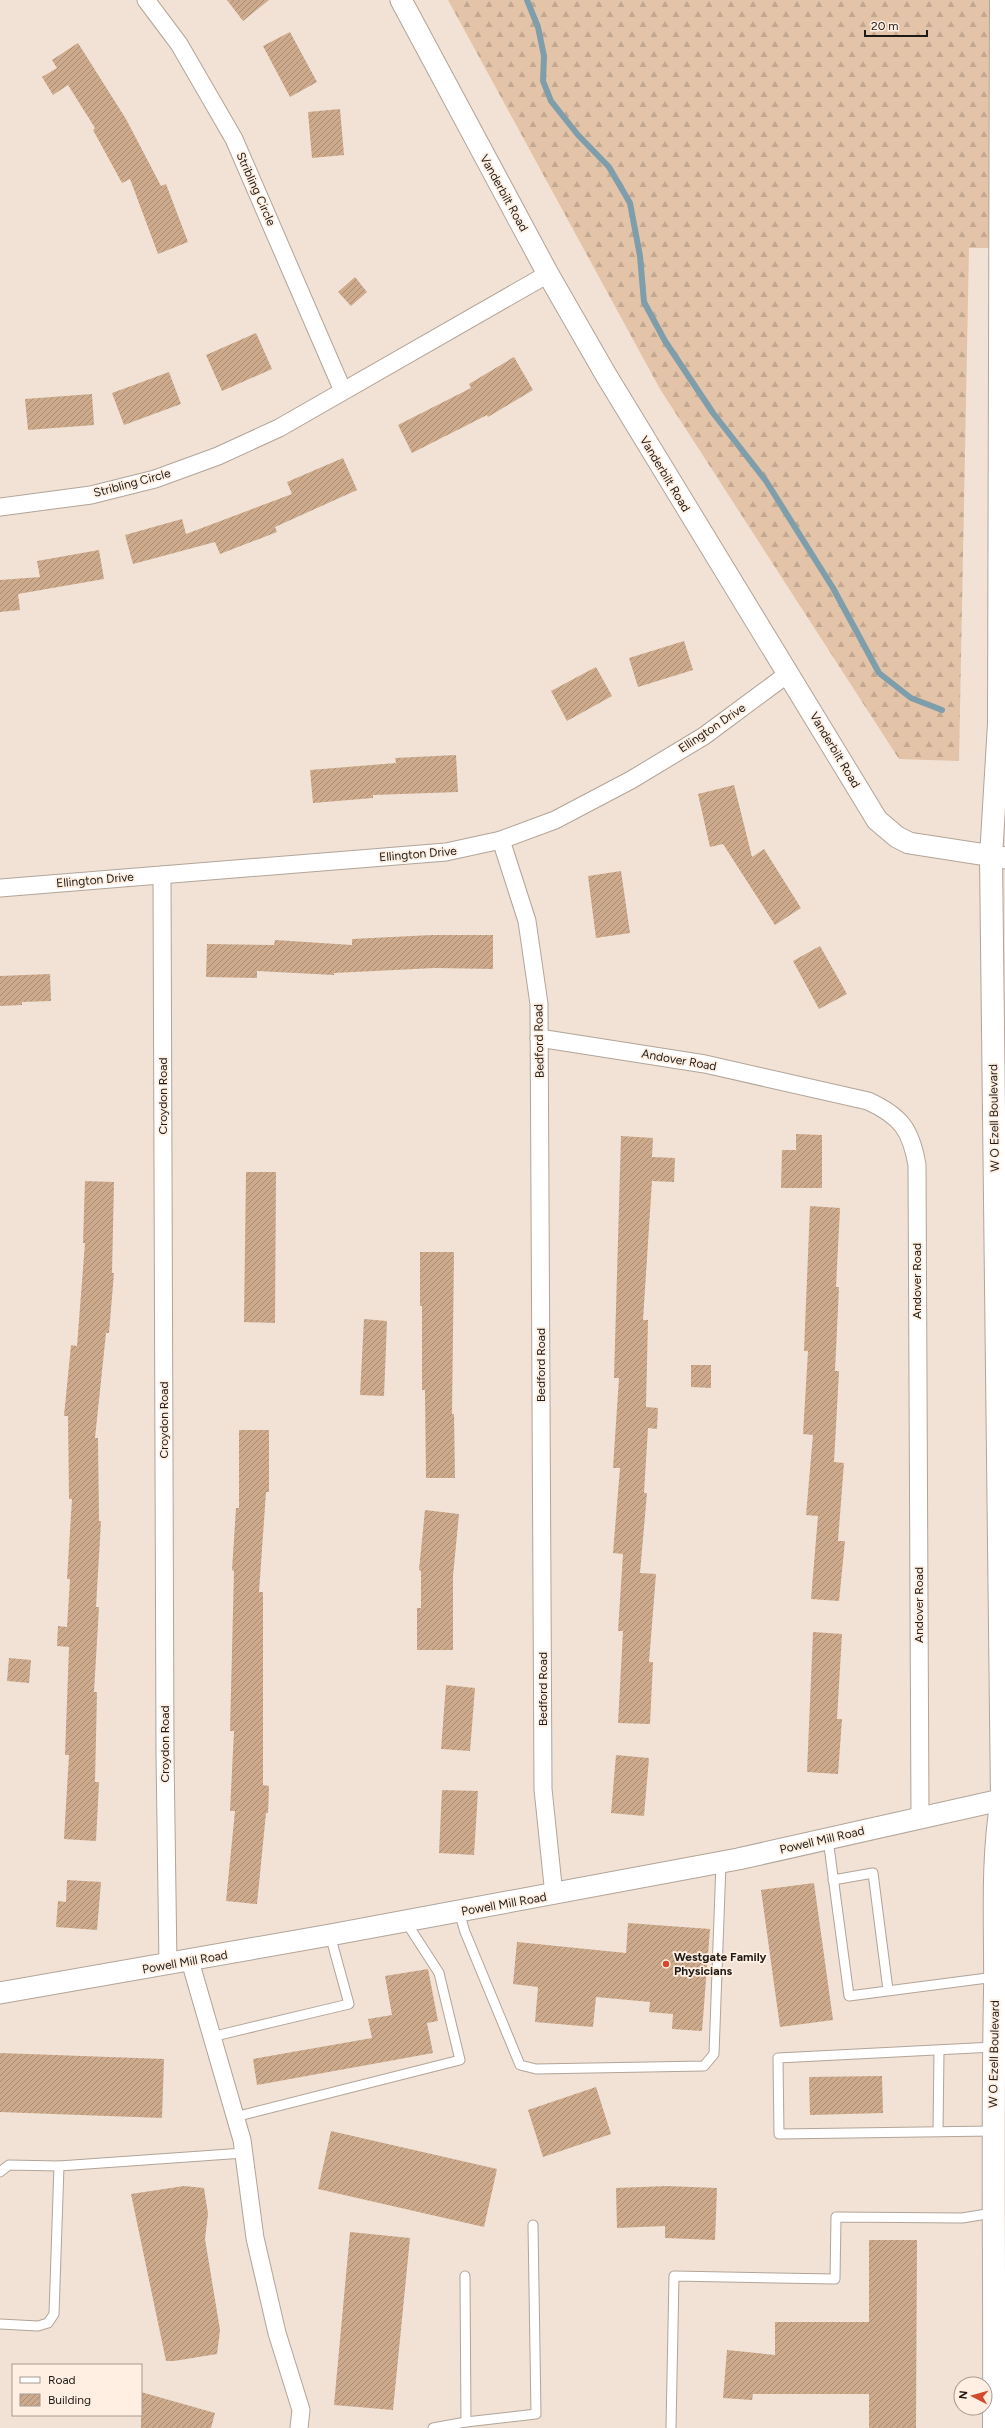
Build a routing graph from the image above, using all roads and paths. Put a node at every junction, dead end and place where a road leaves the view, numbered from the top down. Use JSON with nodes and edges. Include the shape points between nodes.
{"nodes":[{"id":1,"x":146,"y":0,"type":"edge"},
{"id":2,"x":401,"y":0,"type":"edge"},
{"id":3,"x":1001,"y":0,"type":"edge"},
{"id":4,"x":548,"y":274,"type":"junction"},
{"id":5,"x":1003,"y":279,"type":"edge"},
{"id":6,"x":343,"y":391,"type":"junction"},
{"id":7,"x":0,"y":507,"type":"edge"},
{"id":8,"x":789,"y":673,"type":"junction"},
{"id":9,"x":501,"y":840,"type":"junction"},
{"id":10,"x":998,"y":858,"type":"edge"},
{"id":11,"x":162,"y":875,"type":"junction"},
{"id":12,"x":0,"y":888,"type":"edge"},
{"id":13,"x":539,"y":1038,"type":"junction"},
{"id":14,"x":1003,"y":1799,"type":"edge"},
{"id":15,"x":920,"y":1818,"type":"junction"},
{"id":16,"x":828,"y":1839,"type":"junction"},
{"id":17,"x":721,"y":1863,"type":"junction"},
{"id":18,"x":833,"y":1880,"type":"junction"},
{"id":19,"x":554,"y":1895,"type":"junction"},
{"id":20,"x":459,"y":1912,"type":"junction"},
{"id":21,"x":406,"y":1922,"type":"junction"},
{"id":22,"x":330,"y":1936,"type":"junction"},
{"id":23,"x":190,"y":1961,"type":"junction"},
{"id":24,"x":168,"y":1965,"type":"junction"},
{"id":25,"x":995,"y":1977,"type":"junction"},
{"id":26,"x":888,"y":1990,"type":"junction"},
{"id":27,"x":0,"y":1993,"type":"edge"},
{"id":28,"x":211,"y":2037,"type":"junction"},
{"id":29,"x":994,"y":2047,"type":"junction"},
{"id":30,"x":939,"y":2051,"type":"junction"},
{"id":31,"x":235,"y":2117,"type":"junction"},
{"id":32,"x":938,"y":2131,"type":"junction"},
{"id":33,"x":992,"y":2131,"type":"junction"},
{"id":34,"x":244,"y":2153,"type":"junction"},
{"id":35,"x":59,"y":2166,"type":"junction"},
{"id":36,"x":0,"y":2172,"type":"edge"},
{"id":37,"x":1000,"y":2212,"type":"edge"},
{"id":38,"x":533,"y":2225,"type":"dead end"},
{"id":39,"x":465,"y":2276,"type":"dead end"},
{"id":40,"x":0,"y":2324,"type":"edge"},
{"id":41,"x":466,"y":2422,"type":"junction"},
{"id":42,"x":299,"y":2428,"type":"edge"},
{"id":43,"x":433,"y":2428,"type":"edge"},
{"id":44,"x":671,"y":2428,"type":"edge"},
{"id":45,"x":994,"y":2428,"type":"edge"}],
"edges":[{"from":1,"to":6,"type":"street","name":"Stribling Circle","via":[[179,44],[234,139]]},
{"from":2,"to":4,"type":"street","name":"Vanderbilt Road"},
{"from":3,"to":5,"type":"main road","name":"W O Ezell Boulevard"},
{"from":4,"to":6,"type":"street","name":"Stribling Circle"},
{"from":4,"to":8,"type":"street","name":"Vanderbilt Road","via":[[665,475]]},
{"from":5,"to":10,"type":"main road","name":"W O Ezell Boulevard"},
{"from":6,"to":7,"type":"street","name":"Stribling Circle","via":[[279,428],[232,450],[155,479],[90,495]]},
{"from":8,"to":9,"type":"street","name":"Ellington Drive","via":[[704,736],[631,780],[555,820]]},
{"from":8,"to":10,"type":"street","name":"Vanderbilt Road","via":[[877,820],[886,829],[909,843]]},
{"from":9,"to":11,"type":"street","name":"Ellington Drive","via":[[446,852]]},
{"from":9,"to":13,"type":"street","name":"Bedford Road","via":[[527,921],[538,997]]},
{"from":10,"to":14,"type":"main road","name":"W O Ezell Boulevard"},
{"from":11,"to":12,"type":"street","name":"Ellington Drive"},
{"from":11,"to":24,"type":"street","name":"Croydon Road"},
{"from":13,"to":15,"type":"street","name":"Andover Road","via":[[705,1064],[868,1101],[888,1110],[903,1124],[914,1144],[917,1165]]},
{"from":13,"to":19,"type":"street","name":"Bedford Road","via":[[543,1789]]},
{"from":14,"to":15,"type":"street","name":"Powell Mill Road"},
{"from":14,"to":25,"type":"main road","name":"W O Ezell Boulevard","via":[[996,1832]]},
{"from":15,"to":16,"type":"street","name":"Powell Mill Road"},
{"from":16,"to":17,"type":"street","name":"Powell Mill Road"},
{"from":16,"to":18,"type":"lane"},
{"from":17,"to":19,"type":"street","name":"Powell Mill Road"},
{"from":17,"to":20,"type":"lane","via":[[714,2054],[704,2066],[536,2070],[520,2065]]},
{"from":18,"to":26,"type":"lane","via":[[849,1996]]},
{"from":18,"to":26,"type":"lane","via":[[873,1873]]},
{"from":19,"to":20,"type":"street","name":"Powell Mill Road"},
{"from":20,"to":21,"type":"street","name":"Powell Mill Road"},
{"from":21,"to":22,"type":"street","name":"Powell Mill Road"},
{"from":21,"to":31,"type":"lane","via":[[438,1974],[460,2060]]},
{"from":22,"to":23,"type":"street","name":"Powell Mill Road"},
{"from":22,"to":28,"type":"lane","via":[[349,2004]]},
{"from":23,"to":24,"type":"street","name":"Powell Mill Road"},
{"from":23,"to":28,"type":"street"},
{"from":24,"to":27,"type":"street","name":"Powell Mill Road"},
{"from":25,"to":26,"type":"lane"},
{"from":25,"to":29,"type":"main road","name":"W O Ezell Boulevard"},
{"from":28,"to":31,"type":"street"},
{"from":29,"to":30,"type":"lane"},
{"from":29,"to":33,"type":"main road","name":"W O Ezell Boulevard"},
{"from":30,"to":32,"type":"lane"},
{"from":30,"to":32,"type":"lane","via":[[778,2058],[779,2134]]},
{"from":31,"to":34,"type":"street"},
{"from":32,"to":33,"type":"lane"},
{"from":33,"to":37,"type":"main road","name":"W O Ezell Boulevard"},
{"from":34,"to":35,"type":"lane"},
{"from":34,"to":42,"type":"street","via":[[255,2238],[277,2334],[301,2410]]},
{"from":35,"to":36,"type":"lane","via":[[9,2165]]},
{"from":35,"to":40,"type":"lane","via":[[54,2314],[48,2323],[38,2326]]},
{"from":37,"to":44,"type":"lane","via":[[962,2218],[836,2217],[835,2279],[674,2276]]},
{"from":37,"to":45,"type":"main road","name":"W O Ezell Boulevard"},
{"from":38,"to":41,"type":"lane","via":[[536,2414]]},
{"from":39,"to":41,"type":"lane"},
{"from":41,"to":43,"type":"lane"}]}
